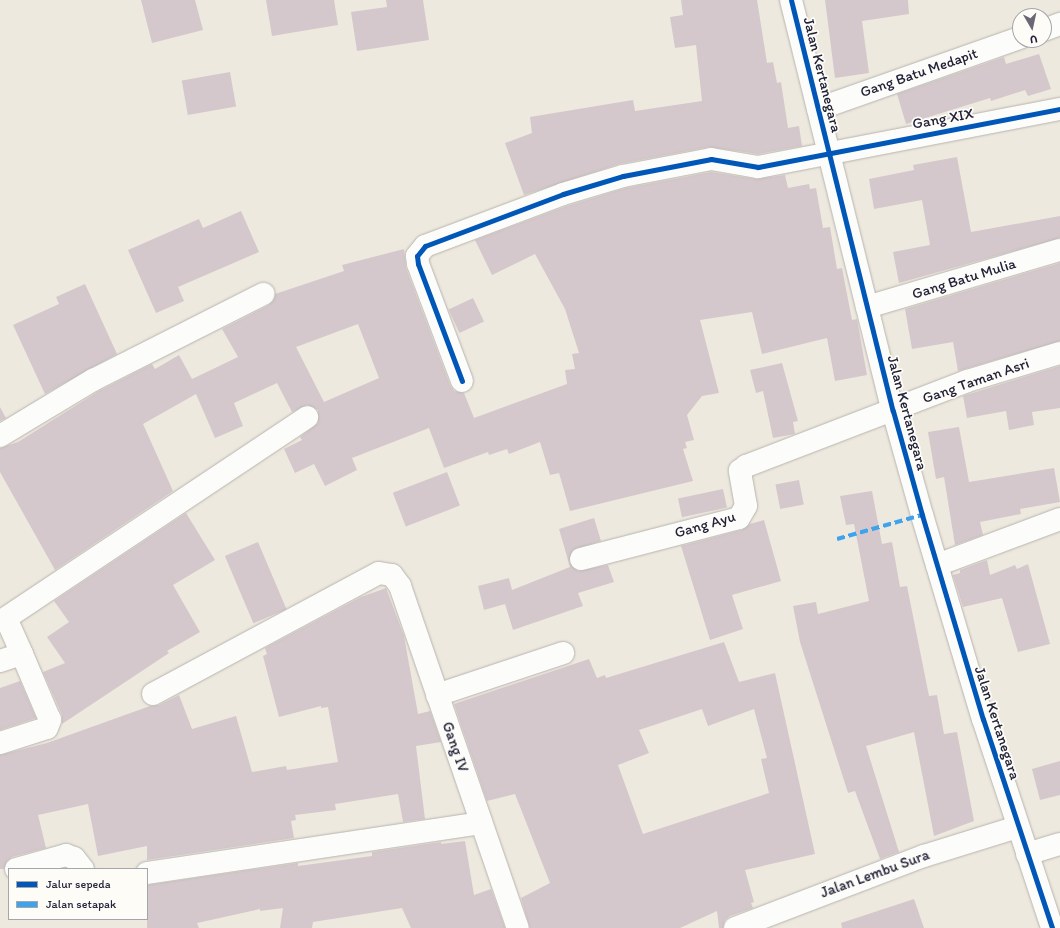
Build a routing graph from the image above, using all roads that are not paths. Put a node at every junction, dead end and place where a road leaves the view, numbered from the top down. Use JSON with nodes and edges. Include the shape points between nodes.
{"nodes":[{"id":1,"x":791,"y":0,"type":"edge"},
{"id":2,"x":1012,"y":41,"type":"edge"},
{"id":3,"x":818,"y":109,"type":"junction"},
{"id":4,"x":1060,"y":109,"type":"edge"},
{"id":5,"x":830,"y":152,"type":"junction"},
{"id":6,"x":1060,"y":250,"type":"edge"},
{"id":7,"x":263,"y":294,"type":"dead end"},
{"id":8,"x":868,"y":307,"type":"junction"},
{"id":9,"x":1060,"y":353,"type":"edge"},
{"id":10,"x":462,"y":381,"type":"dead end"},
{"id":11,"x":893,"y":411,"type":"junction"},
{"id":12,"x":307,"y":416,"type":"dead end"},
{"id":13,"x":0,"y":436,"type":"edge"},
{"id":14,"x":1060,"y":519,"type":"edge"},
{"id":15,"x":581,"y":559,"type":"dead end"},
{"id":16,"x":937,"y":565,"type":"junction"},
{"id":17,"x":3,"y":614,"type":"edge"},
{"id":18,"x":563,"y":652,"type":"dead end"},
{"id":19,"x":22,"y":654,"type":"junction"},
{"id":20,"x":0,"y":661,"type":"edge"},
{"id":21,"x":153,"y":694,"type":"dead end"},
{"id":22,"x":437,"y":695,"type":"junction"},
{"id":23,"x":0,"y":743,"type":"edge"},
{"id":24,"x":481,"y":823,"type":"junction"},
{"id":25,"x":1018,"y":827,"type":"junction"},
{"id":26,"x":1060,"y":844,"type":"edge"},
{"id":27,"x":1027,"y":854,"type":"junction"},
{"id":28,"x":20,"y":868,"type":"edge"},
{"id":29,"x":82,"y":868,"type":"edge"},
{"id":30,"x":148,"y":873,"type":"edge"},
{"id":31,"x":518,"y":928,"type":"edge"},
{"id":32,"x":735,"y":928,"type":"edge"},
{"id":33,"x":1052,"y":928,"type":"edge"}],
"edges":[{"from":1,"to":3,"type":"street","name":"Jalan Kertanegara"},
{"from":2,"to":3,"type":"street","name":"Gang Batu Medapit"},
{"from":3,"to":5,"type":"street","name":"Jalan Kertanegara"},
{"from":4,"to":5,"type":"street","name":"Gang XIX"},
{"from":5,"to":8,"type":"street","name":"Jalan Kertanegara"},
{"from":5,"to":10,"type":"street","name":"Gang XIX","via":[[758,167],[711,159],[623,176],[563,194],[425,246],[418,256],[418,264]]},
{"from":6,"to":8,"type":"street","name":"Gang Batu Mulia"},
{"from":7,"to":13,"type":"street","via":[[93,380]]},
{"from":8,"to":11,"type":"street","name":"Jalan Kertanegara"},
{"from":9,"to":11,"type":"street","name":"Gang Taman Asri","via":[[967,381]]},
{"from":11,"to":15,"type":"street","name":"Gang Ayu","via":[[746,466],[740,471],[746,506],[739,518]]},
{"from":11,"to":16,"type":"street","name":"Jalan Kertanegara"},
{"from":12,"to":17,"type":"street"},
{"from":14,"to":16,"type":"street"},
{"from":16,"to":25,"type":"street","name":"Jalan Kertanegara"},
{"from":17,"to":19,"type":"street"},
{"from":18,"to":22,"type":"street"},
{"from":19,"to":20,"type":"street"},
{"from":19,"to":23,"type":"street","via":[[50,720],[47,728]]},
{"from":21,"to":22,"type":"street","name":"Gang IV","via":[[379,573],[385,573],[392,575],[400,586]]},
{"from":22,"to":24,"type":"street","name":"Gang IV"},
{"from":24,"to":30,"type":"street"},
{"from":24,"to":31,"type":"street","name":"Gang IV"},
{"from":25,"to":27,"type":"street","name":"Jalan Kertanegara"},
{"from":25,"to":32,"type":"street","name":"Jalan Lembu Sura","via":[[924,856]]},
{"from":26,"to":27,"type":"street"},
{"from":27,"to":33,"type":"street","name":"Jalan Kertanegara"},
{"from":28,"to":29,"type":"street","via":[[66,855],[74,858]]}]}
